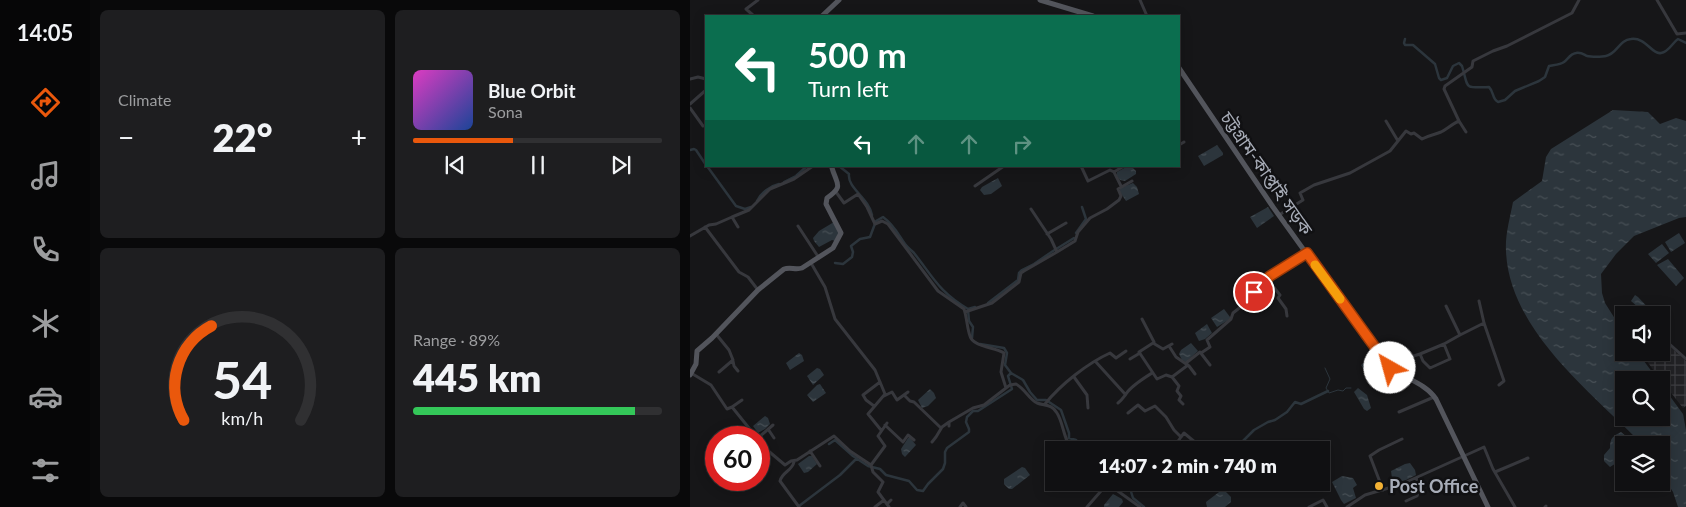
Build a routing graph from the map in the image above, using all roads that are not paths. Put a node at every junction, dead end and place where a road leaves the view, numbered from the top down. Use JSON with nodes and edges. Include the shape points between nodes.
{"nodes":[{"id":1,"x":758,"y":0,"type":"edge"},
{"id":2,"x":1040,"y":0,"type":"edge"},
{"id":3,"x":1140,"y":0,"type":"edge"},
{"id":4,"x":1579,"y":0,"type":"edge"},
{"id":5,"x":1656,"y":0,"type":"edge"},
{"id":6,"x":835,"y":2,"type":"edge"},
{"id":7,"x":753,"y":15,"type":"edge"},
{"id":8,"x":823,"y":15,"type":"edge"},
{"id":9,"x":1090,"y":15,"type":"edge"},
{"id":10,"x":1147,"y":15,"type":"edge"},
{"id":11,"x":1686,"y":33,"type":"edge"},
{"id":12,"x":1180,"y":69,"type":"edge"},
{"id":13,"x":690,"y":79,"type":"edge"},
{"id":14,"x":705,"y":79,"type":"edge"},
{"id":15,"x":705,"y":91,"type":"edge"},
{"id":16,"x":690,"y":104,"type":"edge"},
{"id":17,"x":690,"y":108,"type":"edge"},
{"id":18,"x":1386,"y":121,"type":"dead end"},
{"id":19,"x":1458,"y":121,"type":"junction"},
{"id":20,"x":703,"y":126,"type":"dead end"},
{"id":21,"x":1466,"y":132,"type":"dead end"},
{"id":22,"x":1398,"y":141,"type":"junction"},
{"id":23,"x":1184,"y":142,"type":"dead end"},
{"id":24,"x":1180,"y":144,"type":"edge"},
{"id":25,"x":812,"y":167,"type":"edge"},
{"id":26,"x":831,"y":167,"type":"edge"},
{"id":27,"x":1003,"y":167,"type":"edge"},
{"id":28,"x":1081,"y":167,"type":"edge"},
{"id":29,"x":1122,"y":167,"type":"edge"},
{"id":30,"x":1114,"y":172,"type":"junction"},
{"id":31,"x":1132,"y":182,"type":"dead end"},
{"id":32,"x":975,"y":186,"type":"dead end"},
{"id":33,"x":1121,"y":186,"type":"junction"},
{"id":34,"x":836,"y":192,"type":"junction"},
{"id":35,"x":1031,"y":209,"type":"dead end"},
{"id":36,"x":1279,"y":215,"type":"junction"},
{"id":37,"x":732,"y":217,"type":"junction"},
{"id":38,"x":1066,"y":223,"type":"dead end"},
{"id":39,"x":798,"y":226,"type":"dead end"},
{"id":40,"x":705,"y":227,"type":"junction"},
{"id":41,"x":738,"y":227,"type":"dead end"},
{"id":42,"x":1047,"y":234,"type":"junction"},
{"id":43,"x":690,"y":236,"type":"edge"},
{"id":44,"x":1057,"y":252,"type":"junction"},
{"id":45,"x":1307,"y":253,"type":"junction"},
{"id":46,"x":819,"y":258,"type":"junction"},
{"id":47,"x":811,"y":263,"type":"junction"},
{"id":48,"x":1266,"y":278,"type":"junction"},
{"id":49,"x":758,"y":290,"type":"junction"},
{"id":50,"x":1479,"y":301,"type":"dead end"},
{"id":51,"x":1446,"y":306,"type":"dead end"},
{"id":52,"x":965,"y":312,"type":"junction"},
{"id":53,"x":1287,"y":316,"type":"dead end"},
{"id":54,"x":1142,"y":319,"type":"dead end"},
{"id":55,"x":1484,"y":323,"type":"junction"},
{"id":56,"x":716,"y":334,"type":"junction"},
{"id":57,"x":1460,"y":335,"type":"junction"},
{"id":58,"x":1154,"y":342,"type":"junction"},
{"id":59,"x":1444,"y":344,"type":"junction"},
{"id":60,"x":1670,"y":345,"type":"edge"},
{"id":61,"x":1126,"y":352,"type":"dead end"},
{"id":62,"x":1201,"y":353,"type":"junction"},
{"id":63,"x":1140,"y":354,"type":"junction"},
{"id":64,"x":1420,"y":354,"type":"junction"},
{"id":65,"x":1130,"y":359,"type":"dead end"},
{"id":66,"x":1686,"y":359,"type":"edge"},
{"id":67,"x":733,"y":361,"type":"junction"},
{"id":68,"x":1095,"y":361,"type":"junction"},
{"id":69,"x":1187,"y":364,"type":"junction"},
{"id":70,"x":1210,"y":365,"type":"dead end"},
{"id":71,"x":1391,"y":369,"type":"junction"},
{"id":72,"x":719,"y":372,"type":"dead end"},
{"id":73,"x":738,"y":372,"type":"dead end"},
{"id":74,"x":1152,"y":373,"type":"junction"},
{"id":75,"x":691,"y":374,"type":"edge"},
{"id":76,"x":1195,"y":374,"type":"dead end"},
{"id":77,"x":1074,"y":377,"type":"junction"},
{"id":78,"x":1172,"y":377,"type":"junction"},
{"id":79,"x":880,"y":382,"type":"junction"},
{"id":80,"x":1499,"y":385,"type":"dead end"},
{"id":81,"x":1006,"y":388,"type":"junction"},
{"id":82,"x":908,"y":392,"type":"dead end"},
{"id":83,"x":1126,"y":394,"type":"junction"},
{"id":84,"x":904,"y":395,"type":"junction"},
{"id":85,"x":884,"y":396,"type":"junction"},
{"id":86,"x":1435,"y":397,"type":"junction"},
{"id":87,"x":742,"y":400,"type":"dead end"},
{"id":88,"x":1045,"y":404,"type":"junction"},
{"id":89,"x":1118,"y":404,"type":"dead end"},
{"id":90,"x":1182,"y":404,"type":"dead end"},
{"id":91,"x":874,"y":406,"type":"junction"},
{"id":92,"x":732,"y":407,"type":"junction"},
{"id":93,"x":1088,"y":408,"type":"dead end"},
{"id":94,"x":1399,"y":412,"type":"dead end"},
{"id":95,"x":1128,"y":413,"type":"dead end"},
{"id":96,"x":773,"y":425,"type":"dead end"},
{"id":97,"x":748,"y":426,"type":"edge"},
{"id":98,"x":770,"y":428,"type":"edge"},
{"id":99,"x":941,"y":428,"type":"junction"},
{"id":100,"x":881,"y":430,"type":"junction"},
{"id":101,"x":770,"y":433,"type":"edge"},
{"id":102,"x":1181,"y":437,"type":"junction"},
{"id":103,"x":774,"y":438,"type":"dead end"},
{"id":104,"x":1402,"y":439,"type":"dead end"},
{"id":105,"x":914,"y":440,"type":"dead end"},
{"id":106,"x":1067,"y":441,"type":"edge"},
{"id":107,"x":1178,"y":441,"type":"edge"},
{"id":108,"x":1194,"y":441,"type":"edge"},
{"id":109,"x":932,"y":442,"type":"dead end"},
{"id":110,"x":810,"y":451,"type":"junction"},
{"id":111,"x":770,"y":453,"type":"edge"},
{"id":112,"x":1464,"y":456,"type":"junction"},
{"id":113,"x":1528,"y":458,"type":"dead end"},
{"id":114,"x":794,"y":462,"type":"junction"},
{"id":115,"x":871,"y":465,"type":"junction"},
{"id":116,"x":820,"y":466,"type":"dead end"},
{"id":117,"x":1495,"y":472,"type":"junction"},
{"id":118,"x":1416,"y":478,"type":"junction"},
{"id":119,"x":1383,"y":490,"type":"junction"},
{"id":120,"x":1101,"y":491,"type":"edge"},
{"id":121,"x":1119,"y":491,"type":"edge"},
{"id":122,"x":892,"y":500,"type":"dead end"},
{"id":123,"x":1406,"y":501,"type":"dead end"},
{"id":124,"x":887,"y":503,"type":"edge"},
{"id":125,"x":1355,"y":506,"type":"edge"},
{"id":126,"x":800,"y":507,"type":"edge"},
{"id":127,"x":875,"y":507,"type":"edge"},
{"id":128,"x":960,"y":507,"type":"edge"},
{"id":129,"x":966,"y":507,"type":"edge"},
{"id":130,"x":1087,"y":507,"type":"edge"},
{"id":131,"x":1140,"y":507,"type":"edge"},
{"id":132,"x":1309,"y":507,"type":"edge"},
{"id":133,"x":1328,"y":507,"type":"edge"},
{"id":134,"x":1347,"y":507,"type":"edge"},
{"id":135,"x":1488,"y":507,"type":"edge"},
{"id":136,"x":1515,"y":507,"type":"edge"}],
"edges":[{"from":1,"to":7,"type":"street","via":[[746,9]]},
{"from":2,"to":9,"type":"main road"},
{"from":3,"to":10,"type":"street"},
{"from":4,"to":19,"type":"street","via":[[1572,13],[1473,61],[1472,68],[1444,88]]},
{"from":5,"to":11,"type":"street","via":[[1677,34]]},
{"from":6,"to":8,"type":"main road"},
{"from":12,"to":36,"type":"main road","name":"চট্টগ্রাম-কাপ্তাই সড়ক"},
{"from":13,"to":14,"type":"street"},
{"from":15,"to":16,"type":"street"},
{"from":17,"to":20,"type":"street"},
{"from":18,"to":22,"type":"street"},
{"from":19,"to":21,"type":"street"},
{"from":19,"to":22,"type":"street","via":[[1422,139],[1407,130]]},
{"from":22,"to":36,"type":"street","via":[[1390,151],[1350,173],[1300,193],[1303,200]]},
{"from":23,"to":24,"type":"street"},
{"from":25,"to":37,"type":"street","via":[[770,190],[749,210]]},
{"from":26,"to":34,"type":"main road","via":[[839,186]]},
{"from":27,"to":32,"type":"street"},
{"from":28,"to":30,"type":"street","via":[[1088,181],[1110,170]]},
{"from":29,"to":30,"type":"street"},
{"from":30,"to":33,"type":"street"},
{"from":31,"to":33,"type":"street"},
{"from":33,"to":44,"type":"street","via":[[1117,190],[1121,196],[1119,200],[1090,218],[1075,241]]},
{"from":34,"to":46,"type":"main road","via":[[827,198],[826,204],[841,236],[834,248]]},
{"from":34,"to":52,"type":"street","via":[[844,203],[858,194],[875,224],[882,221],[888,224],[938,291]]},
{"from":35,"to":42,"type":"street"},
{"from":36,"to":45,"type":"main road","name":"চট্টগ্রাম-কাপ্তাই সড়ক"},
{"from":37,"to":40,"type":"street"},
{"from":37,"to":41,"type":"street"},
{"from":38,"to":42,"type":"street"},
{"from":39,"to":46,"type":"street"},
{"from":40,"to":43,"type":"street"},
{"from":40,"to":49,"type":"street","via":[[738,272],[748,277]]},
{"from":42,"to":44,"type":"street"},
{"from":44,"to":52,"type":"street","via":[[1024,271],[1019,282],[992,303]]},
{"from":45,"to":48,"type":"street"},
{"from":45,"to":71,"type":"main road","name":"চট্টগ্রাম-কাপ্তাই সড়ক"},
{"from":46,"to":47,"type":"main road"},
{"from":47,"to":49,"type":"main road","via":[[799,269],[784,269]]},
{"from":47,"to":79,"type":"street","via":[[825,287],[835,319],[871,364]]},
{"from":48,"to":53,"type":"street","via":[[1280,295],[1278,298]]},
{"from":48,"to":62,"type":"street","via":[[1252,298],[1207,340],[1210,347]]},
{"from":49,"to":56,"type":"main road"},
{"from":50,"to":55,"type":"street"},
{"from":51,"to":57,"type":"street"},
{"from":52,"to":81,"type":"street","via":[[970,338],[978,345],[997,348],[1004,353],[1001,372]]},
{"from":54,"to":58,"type":"street"},
{"from":55,"to":57,"type":"street"},
{"from":55,"to":80,"type":"street","via":[[1504,381]]},
{"from":56,"to":67,"type":"street"},
{"from":56,"to":75,"type":"main road","via":[[697,352]]},
{"from":57,"to":59,"type":"street"},
{"from":58,"to":63,"type":"street"},
{"from":58,"to":69,"type":"street","via":[[1163,349],[1170,345],[1176,358]]},
{"from":59,"to":64,"type":"street"},
{"from":59,"to":64,"type":"street","via":[[1450,359],[1430,368]]},
{"from":60,"to":66,"type":"street"},
{"from":61,"to":68,"type":"street","via":[[1116,358],[1110,353]]},
{"from":62,"to":69,"type":"street"},
{"from":62,"to":70,"type":"street"},
{"from":63,"to":65,"type":"street"},
{"from":63,"to":74,"type":"street"},
{"from":64,"to":71,"type":"street","via":[[1404,359]]},
{"from":67,"to":72,"type":"street"},
{"from":67,"to":73,"type":"street"},
{"from":68,"to":77,"type":"street"},
{"from":68,"to":83,"type":"street"},
{"from":69,"to":76,"type":"street"},
{"from":69,"to":78,"type":"street"},
{"from":71,"to":86,"type":"main road","name":"চট্টগ্রাম-কাপ্তাই সড়ক","via":[[1421,385]]},
{"from":74,"to":78,"type":"street","via":[[1157,379],[1166,375]]},
{"from":74,"to":83,"type":"street"},
{"from":75,"to":92,"type":"street","via":[[711,385],[727,408]]},
{"from":77,"to":88,"type":"street"},
{"from":77,"to":93,"type":"street","via":[[1087,395]]},
{"from":78,"to":90,"type":"street","via":[[1178,386]]},
{"from":79,"to":85,"type":"street"},
{"from":79,"to":91,"type":"street","via":[[864,396]]},
{"from":81,"to":88,"type":"street","via":[[1019,386],[1035,402]]},
{"from":81,"to":99,"type":"street","via":[[984,405],[973,408]]},
{"from":82,"to":84,"type":"street"},
{"from":83,"to":89,"type":"street"},
{"from":84,"to":85,"type":"street","via":[[897,400],[892,392]]},
{"from":84,"to":99,"type":"street"},
{"from":85,"to":91,"type":"street"},
{"from":86,"to":94,"type":"street"},
{"from":86,"to":112,"type":"main road","name":"চট্টগ্রাম-কাপ্তাই সড়ক"},
{"from":87,"to":92,"type":"street"},
{"from":88,"to":106,"type":"street","via":[[1057,412]]},
{"from":91,"to":100,"type":"street","via":[[868,414]]},
{"from":92,"to":97,"type":"street"},
{"from":95,"to":102,"type":"street","via":[[1138,404],[1145,411],[1155,406]]},
{"from":96,"to":98,"type":"street"},
{"from":99,"to":109,"type":"street"},
{"from":100,"to":105,"type":"street","via":[[886,424],[903,442],[908,435]]},
{"from":100,"to":115,"type":"street","via":[[878,436],[886,446]]},
{"from":101,"to":103,"type":"street"},
{"from":102,"to":107,"type":"street"},
{"from":102,"to":108,"type":"street","via":[[1184,433]]},
{"from":104,"to":119,"type":"street","via":[[1370,456]]},
{"from":110,"to":114,"type":"street"},
{"from":110,"to":115,"type":"street","via":[[834,436]]},
{"from":110,"to":116,"type":"street"},
{"from":111,"to":114,"type":"street","via":[[783,465]]},
{"from":112,"to":117,"type":"street","via":[[1484,447]]},
{"from":112,"to":118,"type":"street"},
{"from":112,"to":135,"type":"main road","name":"চট্টগ্রাম-কাপ্তাই সড়ক"},
{"from":113,"to":117,"type":"street"},
{"from":114,"to":126,"type":"street","via":[[780,481]]},
{"from":115,"to":124,"type":"street","via":[[883,482],[878,492]]},
{"from":117,"to":136,"type":"street"},
{"from":118,"to":119,"type":"street"},
{"from":118,"to":123,"type":"street","via":[[1420,487],[1417,496]]},
{"from":119,"to":125,"type":"street","via":[[1365,495]]},
{"from":120,"to":130,"type":"street"},
{"from":121,"to":131,"type":"street"},
{"from":122,"to":124,"type":"street"},
{"from":124,"to":127,"type":"street"},
{"from":125,"to":134,"type":"street"},
{"from":128,"to":129,"type":"street","via":[[963,503]]},
{"from":132,"to":133,"type":"street","via":[[1323,500]]}]}
